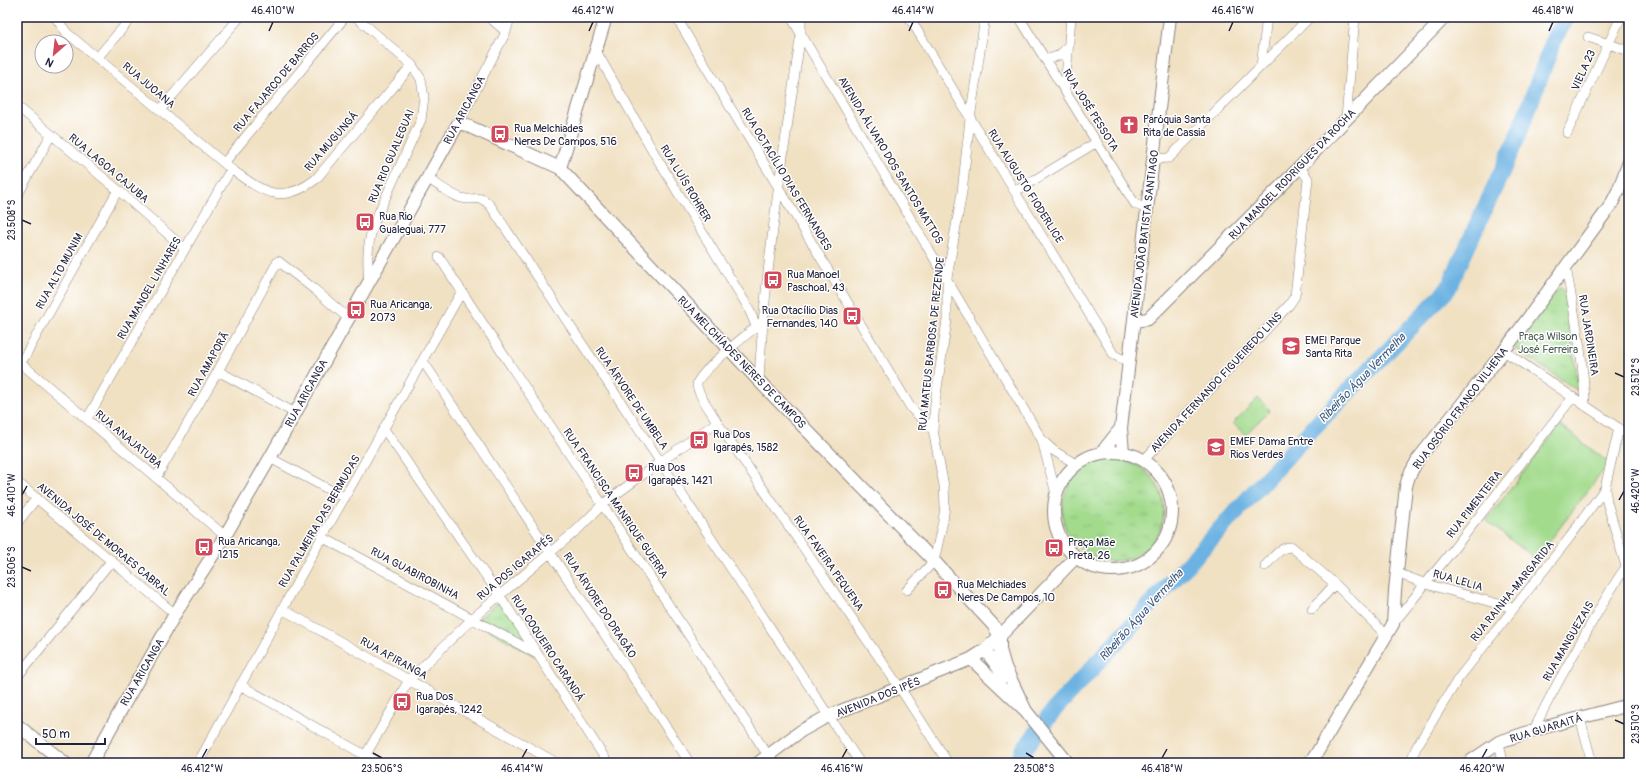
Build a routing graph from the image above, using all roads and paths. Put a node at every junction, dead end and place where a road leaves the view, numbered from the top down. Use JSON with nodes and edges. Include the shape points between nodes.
{"nodes":[{"id":1,"x":55,"y":17,"type":"edge"},
{"id":2,"x":132,"y":17,"type":"edge"},
{"id":3,"x":240,"y":17,"type":"edge"},
{"id":4,"x":346,"y":17,"type":"edge"},
{"id":5,"x":356,"y":17,"type":"edge"},
{"id":6,"x":489,"y":17,"type":"edge"},
{"id":7,"x":510,"y":17,"type":"edge"},
{"id":8,"x":606,"y":17,"type":"edge"},
{"id":9,"x":676,"y":17,"type":"edge"},
{"id":10,"x":791,"y":17,"type":"edge"},
{"id":11,"x":801,"y":17,"type":"edge"},
{"id":12,"x":909,"y":17,"type":"edge"},
{"id":13,"x":985,"y":17,"type":"edge"},
{"id":14,"x":1019,"y":17,"type":"edge"},
{"id":15,"x":1071,"y":17,"type":"edge"},
{"id":16,"x":1170,"y":17,"type":"edge"},
{"id":17,"x":1267,"y":17,"type":"edge"},
{"id":18,"x":1310,"y":17,"type":"edge"},
{"id":19,"x":1355,"y":17,"type":"edge"},
{"id":20,"x":1445,"y":17,"type":"edge"},
{"id":21,"x":1621,"y":17,"type":"edge"},
{"id":22,"x":506,"y":32,"type":"junction"},
{"id":23,"x":801,"y":33,"type":"junction"},
{"id":24,"x":1588,"y":37,"type":"dead end"},
{"id":25,"x":1607,"y":45,"type":"junction"},
{"id":26,"x":1068,"y":46,"type":"junction"},
{"id":27,"x":596,"y":51,"type":"junction"},
{"id":28,"x":1629,"y":51,"type":"edge"},
{"id":29,"x":97,"y":58,"type":"junction"},
{"id":30,"x":1046,"y":60,"type":"junction"},
{"id":31,"x":412,"y":65,"type":"junction"},
{"id":32,"x":1261,"y":66,"type":"junction"},
{"id":33,"x":1065,"y":89,"type":"junction"},
{"id":34,"x":17,"y":106,"type":"edge"},
{"id":35,"x":160,"y":110,"type":"junction"},
{"id":36,"x":1346,"y":118,"type":"junction"},
{"id":37,"x":970,"y":119,"type":"junction"},
{"id":38,"x":458,"y":122,"type":"junction"},
{"id":39,"x":1567,"y":133,"type":"dead end"},
{"id":40,"x":52,"y":135,"type":"junction"},
{"id":41,"x":1097,"y":142,"type":"junction"},
{"id":42,"x":1153,"y":159,"type":"junction"},
{"id":43,"x":1629,"y":162,"type":"edge"},
{"id":44,"x":228,"y":166,"type":"junction"},
{"id":45,"x":1300,"y":167,"type":"junction"},
{"id":46,"x":560,"y":168,"type":"junction"},
{"id":47,"x":427,"y":178,"type":"junction"},
{"id":48,"x":778,"y":189,"type":"junction"},
{"id":49,"x":118,"y":190,"type":"junction"},
{"id":50,"x":1016,"y":191,"type":"junction"},
{"id":51,"x":17,"y":196,"type":"edge"},
{"id":52,"x":1147,"y":209,"type":"junction"},
{"id":53,"x":185,"y":249,"type":"junction"},
{"id":54,"x":439,"y":258,"type":"dead end"},
{"id":55,"x":1566,"y":267,"type":"junction"},
{"id":56,"x":947,"y":278,"type":"junction"},
{"id":57,"x":369,"y":282,"type":"junction"},
{"id":58,"x":462,"y":291,"type":"junction"},
{"id":59,"x":348,"y":318,"type":"junction"},
{"id":60,"x":1134,"y":322,"type":"junction"},
{"id":61,"x":759,"y":324,"type":"junction"},
{"id":62,"x":730,"y":349,"type":"junction"},
{"id":63,"x":1504,"y":351,"type":"junction"},
{"id":64,"x":423,"y":361,"type":"junction"},
{"id":65,"x":19,"y":362,"type":"edge"},
{"id":66,"x":1129,"y":362,"type":"junction"},
{"id":67,"x":218,"y":371,"type":"junction"},
{"id":68,"x":759,"y":382,"type":"junction"},
{"id":69,"x":1573,"y":397,"type":"junction"},
{"id":70,"x":1586,"y":406,"type":"junction"},
{"id":71,"x":294,"y":413,"type":"junction"},
{"id":72,"x":87,"y":419,"type":"junction"},
{"id":73,"x":718,"y":422,"type":"junction"},
{"id":74,"x":1121,"y":428,"type":"junction"},
{"id":75,"x":1619,"y":428,"type":"junction"},
{"id":76,"x":384,"y":429,"type":"junction"},
{"id":77,"x":933,"y":430,"type":"junction"},
{"id":78,"x":1629,"y":434,"type":"edge"},
{"id":79,"x":1042,"y":440,"type":"junction"},
{"id":80,"x":1102,"y":452,"type":"junction"},
{"id":81,"x":1123,"y":452,"type":"junction"},
{"id":82,"x":270,"y":458,"type":"junction"},
{"id":83,"x":1144,"y":460,"type":"junction"},
{"id":84,"x":660,"y":462,"type":"junction"},
{"id":85,"x":1076,"y":464,"type":"junction"},
{"id":86,"x":156,"y":478,"type":"junction"},
{"id":87,"x":17,"y":482,"type":"edge"},
{"id":88,"x":1605,"y":488,"type":"junction"},
{"id":89,"x":1056,"y":494,"type":"junction"},
{"id":90,"x":38,"y":498,"type":"junction"},
{"id":91,"x":344,"y":498,"type":"junction"},
{"id":92,"x":603,"y":504,"type":"junction"},
{"id":93,"x":17,"y":523,"type":"edge"},
{"id":94,"x":225,"y":536,"type":"junction"},
{"id":95,"x":322,"y":537,"type":"junction"},
{"id":96,"x":551,"y":552,"type":"junction"},
{"id":97,"x":1076,"y":557,"type":"junction"},
{"id":98,"x":112,"y":560,"type":"junction"},
{"id":99,"x":934,"y":561,"type":"junction"},
{"id":100,"x":1264,"y":566,"type":"dead end"},
{"id":101,"x":1626,"y":567,"type":"junction"},
{"id":102,"x":1397,"y":573,"type":"junction"},
{"id":103,"x":1629,"y":577,"type":"edge"},
{"id":104,"x":1336,"y":584,"type":"junction"},
{"id":105,"x":1426,"y":584,"type":"junction"},
{"id":106,"x":907,"y":590,"type":"dead end"},
{"id":107,"x":500,"y":596,"type":"junction"},
{"id":108,"x":1514,"y":608,"type":"junction"},
{"id":109,"x":282,"y":609,"type":"junction"},
{"id":110,"x":1312,"y":609,"type":"dead end"},
{"id":111,"x":175,"y":614,"type":"junction"},
{"id":112,"x":473,"y":618,"type":"junction"},
{"id":113,"x":1389,"y":629,"type":"junction"},
{"id":114,"x":1000,"y":636,"type":"junction"},
{"id":115,"x":985,"y":650,"type":"junction"},
{"id":116,"x":538,"y":654,"type":"junction"},
{"id":117,"x":971,"y":659,"type":"junction"},
{"id":118,"x":17,"y":677,"type":"edge"},
{"id":119,"x":409,"y":680,"type":"junction"},
{"id":120,"x":240,"y":685,"type":"junction"},
{"id":121,"x":900,"y":688,"type":"junction"},
{"id":122,"x":1018,"y":694,"type":"junction"},
{"id":123,"x":1629,"y":705,"type":"edge"},
{"id":124,"x":1027,"y":713,"type":"junction"},
{"id":125,"x":828,"y":716,"type":"junction"},
{"id":126,"x":1580,"y":718,"type":"junction"},
{"id":127,"x":17,"y":725,"type":"edge"},
{"id":128,"x":1534,"y":730,"type":"junction"},
{"id":129,"x":1499,"y":742,"type":"junction"},
{"id":130,"x":363,"y":759,"type":"edge"},
{"id":131,"x":545,"y":760,"type":"edge"},
{"id":132,"x":766,"y":760,"type":"edge"},
{"id":133,"x":202,"y":762,"type":"edge"},
{"id":134,"x":65,"y":763,"type":"edge"},
{"id":135,"x":91,"y":763,"type":"edge"},
{"id":136,"x":379,"y":763,"type":"edge"},
{"id":137,"x":557,"y":763,"type":"edge"},
{"id":138,"x":608,"y":763,"type":"edge"},
{"id":139,"x":690,"y":763,"type":"edge"},
{"id":140,"x":860,"y":763,"type":"edge"},
{"id":141,"x":948,"y":763,"type":"edge"},
{"id":142,"x":1068,"y":763,"type":"edge"},
{"id":143,"x":1309,"y":763,"type":"edge"},
{"id":144,"x":1410,"y":763,"type":"edge"},
{"id":145,"x":1468,"y":763,"type":"edge"},
{"id":146,"x":1503,"y":763,"type":"edge"},
{"id":147,"x":1592,"y":763,"type":"edge"}],
"edges":[{"from":1,"to":29,"type":"street","name":"RUA JUOANA","via":[[67,33]]},
{"from":2,"to":29,"type":"street"},
{"from":3,"to":35,"type":"street"},
{"from":4,"to":44,"type":"street","name":"RUA FAJARCO DE BARROS"},
{"from":5,"to":31,"type":"street","name":"RUA RIO GUALEGUAI"},
{"from":6,"to":22,"type":"street"},
{"from":7,"to":22,"type":"street","name":"RUA ARICANGA"},
{"from":8,"to":27,"type":"street"},
{"from":9,"to":48,"type":"street","name":"RUA OCTACÍLIO DIAS FERNANDES"},
{"from":10,"to":23,"type":"street","name":"AVENIDA ÁLVARO DOS SANTOS MATTOS"},
{"from":11,"to":23,"type":"street"},
{"from":12,"to":37,"type":"street","name":"RUA AUGUSTO FIODERLICE"},
{"from":13,"to":37,"type":"street","name":"RUA MATEUS BARBOSA DE REZENDE"},
{"from":14,"to":30,"type":"street","name":"RUA JOSÉ PESSOTA"},
{"from":15,"to":26,"type":"street"},
{"from":16,"to":42,"type":"street","name":"AVENIDA JOÃO BATISTA SANTIAGO"},
{"from":17,"to":32,"type":"street"},
{"from":18,"to":32,"type":"street"},
{"from":19,"to":36,"type":"street"},
{"from":20,"to":36,"type":"street","name":"RUA MANOEL RODRIGUES DA ROCHA"},
{"from":21,"to":25,"type":"street","name":"VIELA 23"},
{"from":22,"to":38,"type":"street","name":"RUA ARICANGA"},
{"from":23,"to":48,"type":"street"},
{"from":23,"to":56,"type":"street","name":"AVENIDA ÁLVARO DOS SANTOS MATTOS"},
{"from":24,"to":25,"type":"street"},
{"from":25,"to":28,"type":"street"},
{"from":25,"to":39,"type":"street","name":"VIELA 23"},
{"from":26,"to":30,"type":"street","via":[[1060,55]]},
{"from":26,"to":33,"type":"street"},
{"from":27,"to":46,"type":"street"},
{"from":27,"to":61,"type":"street","name":"RUA LUÍS ROHRER","via":[[658,160]]},
{"from":29,"to":35,"type":"street","name":"RUA JUOANA"},
{"from":30,"to":33,"type":"street","name":"RUA JOSÉ PESSOTA"},
{"from":31,"to":44,"type":"street","name":"RUA MUGUNGÁ","via":[[316,179],[305,188],[288,194],[268,192],[253,185]]},
{"from":31,"to":57,"type":"street","name":"RUA RIO GUALEGUAI","via":[[424,88],[424,110],[417,131],[373,225],[367,254]]},
{"from":32,"to":42,"type":"street","via":[[1169,158]]},
{"from":33,"to":41,"type":"street","name":"RUA JOSÉ PESSOTA"},
{"from":34,"to":40,"type":"street","name":"RUA LAGOA CAJUBA"},
{"from":35,"to":44,"type":"street","name":"RUA JUOANA"},
{"from":36,"to":45,"type":"street","name":"RUA MANOEL RODRIGUES DA ROCHA"},
{"from":37,"to":50,"type":"street","name":"RUA AUGUSTO FIODERLICE"},
{"from":37,"to":56,"type":"street","name":"RUA MATEUS BARBOSA DE REZENDE","via":[[962,192]]},
{"from":38,"to":46,"type":"street","name":"RUA MELCHÍADES NERES DE CAMPOS"},
{"from":38,"to":47,"type":"street","name":"RUA ARICANGA"},
{"from":40,"to":49,"type":"street","name":"RUA LAGOA CAJUBA"},
{"from":40,"to":51,"type":"street"},
{"from":41,"to":50,"type":"street"},
{"from":41,"to":52,"type":"street","name":"RUA JOSÉ PESSOTA","via":[[1135,204]]},
{"from":42,"to":52,"type":"street","name":"AVENIDA JOÃO BATISTA SANTIAGO"},
{"from":43,"to":55,"type":"street","name":"RUA OSÓRIO FRANCO VILHENA","via":[[1611,205]]},
{"from":44,"to":53,"type":"street","name":"RUA MANOEL LINHARES"},
{"from":45,"to":60,"type":"street","name":"RUA MANOEL RODRIGUES DA ROCHA","via":[[1148,318]]},
{"from":45,"to":83,"type":"street","name":"AVENIDA FERNANDO FIGUEIREDO LINS","via":[[1308,179],[1295,296]]},
{"from":46,"to":62,"type":"street","name":"RUA MELCHÍADES NERES DE CAMPOS"},
{"from":47,"to":57,"type":"street","name":"RUA ARICANGA"},
{"from":47,"to":84,"type":"street","name":"RUA ÁRVORE DE UMBELA","via":[[461,198],[477,198],[487,202]]},
{"from":48,"to":61,"type":"street"},
{"from":48,"to":77,"type":"street","name":"RUA OCTACÍLIO DIAS FERNANDES","via":[[910,408]]},
{"from":49,"to":53,"type":"street","name":"RUA LAGOA CAJUBA"},
{"from":49,"to":65,"type":"street","name":"RUA ALTO MUNIM"},
{"from":50,"to":66,"type":"street","name":"RUA AUGUSTO FIODERLICE","via":[[1114,355]]},
{"from":52,"to":60,"type":"street","name":"AVENIDA JOÃO BATISTA SANTIAGO"},
{"from":53,"to":72,"type":"street","name":"RUA MANOEL LINHARES"},
{"from":54,"to":58,"type":"street","name":"RUA FRANCISCA MANRIQUE GUERRA"},
{"from":55,"to":63,"type":"street","name":"RUA OSÓRIO FRANCO VILHENA"},
{"from":55,"to":70,"type":"street","name":"RUA JARDINEIRA"},
{"from":56,"to":77,"type":"street","name":"RUA MATEUS BARBOSA DE REZENDE","via":[[947,320]]},
{"from":56,"to":79,"type":"street","name":"AVENIDA ÁLVARO DOS SANTOS MATTOS"},
{"from":57,"to":59,"type":"street","name":"RUA ARICANGA"},
{"from":58,"to":64,"type":"street","name":"RUA PALMEIRA DAS BERMUDAS"},
{"from":58,"to":92,"type":"street","name":"RUA FRANCISCA MANRIQUE GUERRA"},
{"from":59,"to":67,"type":"street","name":"RUA AMAPORÃ","via":[[278,261]]},
{"from":59,"to":71,"type":"street","name":"RUA ARICANGA"},
{"from":60,"to":66,"type":"street","name":"AVENIDA JOÃO BATISTA SANTIAGO"},
{"from":61,"to":62,"type":"street"},
{"from":61,"to":68,"type":"street"},
{"from":62,"to":68,"type":"street","name":"RUA MELCHÍADES NERES DE CAMPOS"},
{"from":62,"to":73,"type":"street","name":"RUA FAVEIRA PEQUENA","via":[[701,376],[697,383],[698,390]]},
{"from":63,"to":69,"type":"street"},
{"from":63,"to":102,"type":"street","name":"RUA OSÓRIO FRANCO VILHENA","via":[[1418,459],[1409,476],[1404,498]]},
{"from":64,"to":76,"type":"street","name":"RUA PALMEIRA DAS BERMUDAS"},
{"from":64,"to":96,"type":"street","name":"RUA ÁRVORE DO DRAGÃO"},
{"from":65,"to":72,"type":"street","name":"RUA ANAJATUBA"},
{"from":66,"to":74,"type":"street","name":"AVENIDA JOÃO BATISTA SANTIAGO"},
{"from":67,"to":71,"type":"street"},
{"from":67,"to":86,"type":"street","name":"RUA AMAPORÃ"},
{"from":68,"to":99,"type":"street","name":"RUA MELCHÍADES NERES DE CAMPOS"},
{"from":69,"to":70,"type":"street"},
{"from":69,"to":105,"type":"street","name":"RUA PIMENTEIRA"},
{"from":70,"to":75,"type":"street"},
{"from":71,"to":82,"type":"street","name":"RUA ARICANGA"},
{"from":72,"to":86,"type":"street","name":"RUA ANAJATUBA"},
{"from":73,"to":84,"type":"street","name":"RUA DOS IGARAPÉS"},
{"from":73,"to":121,"type":"street","name":"RUA FAVEIRA PEQUENA"},
{"from":74,"to":80,"type":"street"},
{"from":74,"to":81,"type":"street","name":"AVENIDA JOÃO BATISTA SANTIAGO"},
{"from":75,"to":78,"type":"street"},
{"from":75,"to":88,"type":"street","name":"RUA RAINHA-MARGARIDA"},
{"from":76,"to":91,"type":"street","name":"RUA PALMEIRA DAS BERMUDAS"},
{"from":76,"to":107,"type":"street","name":"RUA COQUEIRO CARANDÁ"},
{"from":77,"to":99,"type":"street","name":"RUA MATEUS BARBOSA DE REZENDE","via":[[944,486],[945,506]]},
{"from":79,"to":85,"type":"street","name":"AVENIDA ÁLVARO DOS SANTOS MATTOS","via":[[1054,451]]},
{"from":79,"to":89,"type":"street","name":"AVENIDA ÁLVARO DOS SANTOS MATTOS"},
{"from":80,"to":81,"type":"street"},
{"from":80,"to":85,"type":"street"},
{"from":81,"to":83,"type":"street"},
{"from":82,"to":91,"type":"street"},
{"from":82,"to":94,"type":"street","name":"RUA ARICANGA"},
{"from":83,"to":97,"type":"street","via":[[1166,483],[1172,498],[1170,530],[1162,545],[1151,557],[1122,570],[1106,570]]},
{"from":84,"to":92,"type":"street","name":"RUA DOS IGARAPÉS"},
{"from":84,"to":125,"type":"street","name":"RUA ÁRVORE DE UMBELA"},
{"from":85,"to":89,"type":"street","via":[[1064,478]]},
{"from":86,"to":94,"type":"street","name":"RUA ANAJATUBA"},
{"from":87,"to":90,"type":"street","name":"AVENIDA JOSÉ DE MORAES CABRAL"},
{"from":88,"to":101,"type":"street"},
{"from":88,"to":108,"type":"street","name":"RUA RAINHA-MARGARIDA"},
{"from":89,"to":97,"type":"street","via":[[1054,508],[1057,528],[1066,547]]},
{"from":90,"to":93,"type":"street"},
{"from":90,"to":98,"type":"street","name":"AVENIDA JOSÉ DE MORAES CABRAL"},
{"from":91,"to":95,"type":"street","name":"RUA PALMEIRA DAS BERMUDAS"},
{"from":92,"to":96,"type":"street","name":"RUA DOS IGARAPÉS"},
{"from":92,"to":132,"type":"street","name":"RUA FRANCISCA MANRIQUE GUERRA"},
{"from":94,"to":111,"type":"street","name":"RUA ARICANGA"},
{"from":95,"to":109,"type":"street","name":"RUA PALMEIRA DAS BERMUDAS"},
{"from":95,"to":112,"type":"street","name":"RUA GUABIROBINHA"},
{"from":96,"to":107,"type":"street","name":"RUA DOS IGARAPÉS"},
{"from":96,"to":139,"type":"street","name":"RUA ÁRVORE DO DRAGÃO"},
{"from":97,"to":114,"type":"street"},
{"from":98,"to":111,"type":"street","name":"AVENIDA JOSÉ DE MORAES CABRAL"},
{"from":98,"to":118,"type":"street"},
{"from":99,"to":106,"type":"street"},
{"from":99,"to":114,"type":"street","name":"RUA MELCHÍADES NERES DE CAMPOS","via":[[993,625]]},
{"from":100,"to":104,"type":"street","via":[[1281,549],[1292,547]]},
{"from":101,"to":103,"type":"street"},
{"from":101,"to":128,"type":"street","name":"RUA MANGUEZAIS","via":[[1578,646],[1542,710]]},
{"from":102,"to":105,"type":"street","name":"RUA LELIA"},
{"from":102,"to":113,"type":"street","name":"RUA OSÓRIO FRANCO VILHENA"},
{"from":104,"to":110,"type":"street"},
{"from":104,"to":113,"type":"street"},
{"from":105,"to":108,"type":"street","name":"RUA LELIA"},
{"from":105,"to":113,"type":"street","name":"RUA PIMENTEIRA"},
{"from":107,"to":112,"type":"street","name":"RUA DOS IGARAPÉS"},
{"from":107,"to":116,"type":"street","name":"RUA COQUEIRO CARANDÁ"},
{"from":108,"to":144,"type":"street","name":"RUA RAINHA-MARGARIDA","via":[[1458,679],[1416,748]]},
{"from":109,"to":119,"type":"street","name":"RUA APIRANGA"},
{"from":109,"to":120,"type":"street","name":"RUA PALMEIRA DAS BERMUDAS"},
{"from":111,"to":135,"type":"street","name":"RUA ARICANGA"},
{"from":112,"to":116,"type":"street","name":"RUA GUABIROBINHA"},
{"from":112,"to":119,"type":"street","name":"RUA DOS IGARAPÉS"},
{"from":113,"to":143,"type":"street","name":"RUA OSÓRIO FRANCO VILHENA"},
{"from":114,"to":115,"type":"street","name":"AVENIDA DOS IPÊS"},
{"from":114,"to":122,"type":"street","via":[[1000,650]]},
{"from":115,"to":117,"type":"street","name":"AVENIDA DOS IPÊS"},
{"from":115,"to":122,"type":"street"},
{"from":116,"to":138,"type":"street","name":"RUA COQUEIRO CARANDÁ"},
{"from":117,"to":121,"type":"street","name":"AVENIDA DOS IPÊS"},
{"from":117,"to":124,"type":"street"},
{"from":119,"to":130,"type":"street","name":"RUA DOS IGARAPÉS"},
{"from":119,"to":131,"type":"street","name":"RUA APIRANGA"},
{"from":120,"to":130,"type":"street"},
{"from":120,"to":133,"type":"street","name":"RUA PALMEIRA DAS BERMUDAS"},
{"from":121,"to":125,"type":"street","name":"AVENIDA DOS IPÊS"},
{"from":121,"to":141,"type":"street","name":"RUA FAVEIRA PEQUENA"},
{"from":122,"to":124,"type":"street"},
{"from":123,"to":126,"type":"street","name":"RUA GUARAITÁ"},
{"from":124,"to":142,"type":"street"},
{"from":125,"to":132,"type":"street","name":"AVENIDA DOS IPÊS","via":[[801,732]]},
{"from":125,"to":140,"type":"street","name":"RUA ÁRVORE DE UMBELA"},
{"from":126,"to":128,"type":"street","name":"RUA GUARAITÁ"},
{"from":126,"to":147,"type":"street"},
{"from":127,"to":134,"type":"street"},
{"from":128,"to":129,"type":"street","name":"RUA GUARAITÁ"},
{"from":129,"to":145,"type":"street","name":"RUA GUARAITÁ"},
{"from":129,"to":146,"type":"street"},
{"from":130,"to":136,"type":"street"},
{"from":131,"to":137,"type":"street","name":"RUA APIRANGA"}]}
